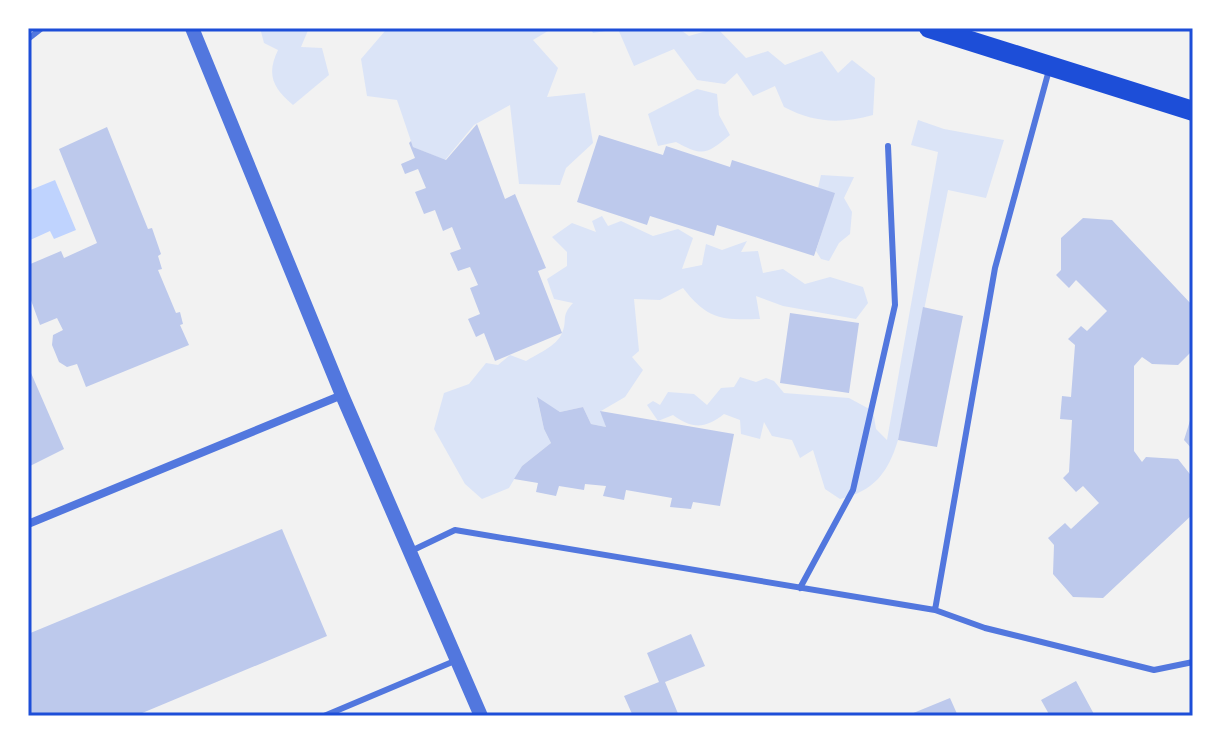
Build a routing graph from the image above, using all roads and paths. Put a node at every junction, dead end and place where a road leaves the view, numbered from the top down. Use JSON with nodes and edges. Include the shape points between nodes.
{"nodes":[{"id":1,"x":42,"y":28,"type":"edge"},
{"id":2,"x":192,"y":28,"type":"edge"},
{"id":3,"x":929,"y":28,"type":"edge"},
{"id":4,"x":28,"y":39,"type":"edge"},
{"id":5,"x":1050,"y":67,"type":"junction"},
{"id":6,"x":1193,"y":111,"type":"edge"},
{"id":7,"x":888,"y":146,"type":"dead end"},
{"id":8,"x":342,"y":395,"type":"junction"},
{"id":9,"x":28,"y":524,"type":"edge"},
{"id":10,"x":409,"y":552,"type":"junction"},
{"id":11,"x":800,"y":588,"type":"junction"},
{"id":12,"x":935,"y":610,"type":"junction"},
{"id":13,"x":457,"y":660,"type":"junction"},
{"id":14,"x":1193,"y":662,"type":"edge"},
{"id":15,"x":324,"y":716,"type":"edge"},
{"id":16,"x":481,"y":716,"type":"edge"}],
"edges":[{"from":1,"to":4,"type":"lane"},
{"from":2,"to":8,"type":"street"},
{"from":3,"to":5,"type":"main road"},
{"from":5,"to":6,"type":"main road"},
{"from":5,"to":12,"type":"lane","via":[[995,268]]},
{"from":7,"to":11,"type":"lane","via":[[895,305],[853,490]]},
{"from":8,"to":9,"type":"street"},
{"from":8,"to":10,"type":"street"},
{"from":10,"to":11,"type":"lane","via":[[455,530]]},
{"from":10,"to":13,"type":"street"},
{"from":11,"to":12,"type":"lane"},
{"from":12,"to":14,"type":"lane","via":[[985,628],[1154,670]]},
{"from":13,"to":15,"type":"lane"},
{"from":13,"to":16,"type":"street"}]}
